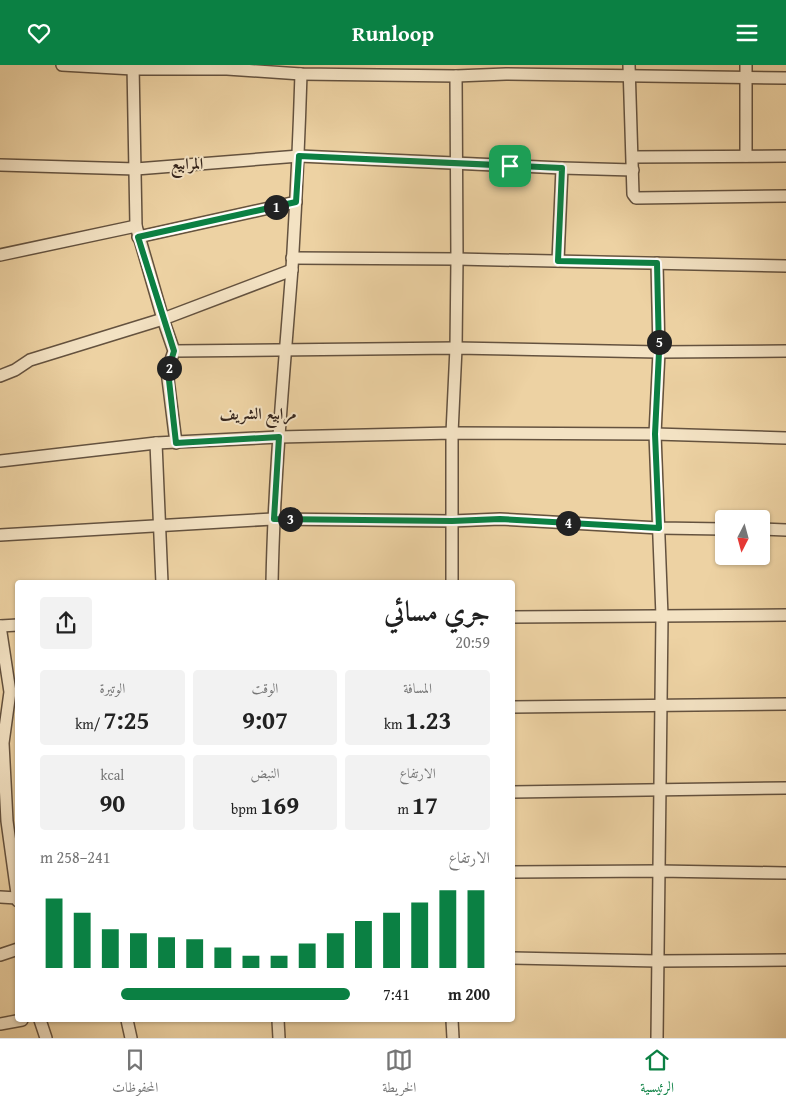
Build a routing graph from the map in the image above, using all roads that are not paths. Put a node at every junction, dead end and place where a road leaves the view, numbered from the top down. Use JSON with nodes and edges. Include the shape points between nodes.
{"nodes":[{"id":1,"x":62,"y":65,"type":"edge"},
{"id":2,"x":746,"y":65,"type":"edge"},
{"id":3,"x":133,"y":67,"type":"edge"},
{"id":4,"x":348,"y":70,"type":"edge"},
{"id":5,"x":506,"y":70,"type":"edge"},
{"id":6,"x":630,"y":71,"type":"edge"},
{"id":7,"x":301,"y":74,"type":"junction"},
{"id":8,"x":456,"y":76,"type":"junction"},
{"id":9,"x":746,"y":78,"type":"junction"},
{"id":10,"x":786,"y":78,"type":"edge"},
{"id":11,"x":299,"y":156,"type":"junction"},
{"id":12,"x":746,"y":156,"type":"junction"},
{"id":13,"x":786,"y":156,"type":"edge"},
{"id":14,"x":633,"y":157,"type":"junction"},
{"id":15,"x":457,"y":163,"type":"junction"},
{"id":16,"x":0,"y":165,"type":"edge"},
{"id":17,"x":562,"y":168,"type":"junction"},
{"id":18,"x":136,"y":169,"type":"junction"},
{"id":19,"x":633,"y":170,"type":"junction"},
{"id":20,"x":786,"y":196,"type":"edge"},
{"id":21,"x":296,"y":202,"type":"junction"},
{"id":22,"x":137,"y":232,"type":"junction"},
{"id":23,"x":0,"y":255,"type":"edge"},
{"id":24,"x":458,"y":259,"type":"junction"},
{"id":25,"x":558,"y":261,"type":"junction"},
{"id":26,"x":657,"y":263,"type":"junction"},
{"id":27,"x":292,"y":264,"type":"junction"},
{"id":28,"x":786,"y":266,"type":"edge"},
{"id":29,"x":163,"y":319,"type":"junction"},
{"id":30,"x":456,"y":348,"type":"junction"},
{"id":31,"x":285,"y":350,"type":"junction"},
{"id":32,"x":174,"y":351,"type":"junction"},
{"id":33,"x":786,"y":351,"type":"edge"},
{"id":34,"x":659,"y":352,"type":"junction"},
{"id":35,"x":0,"y":376,"type":"edge"},
{"id":36,"x":452,"y":433,"type":"junction"},
{"id":37,"x":655,"y":434,"type":"junction"},
{"id":38,"x":279,"y":437,"type":"junction"},
{"id":39,"x":786,"y":438,"type":"edge"},
{"id":40,"x":156,"y":443,"type":"junction"},
{"id":41,"x":176,"y":443,"type":"junction"},
{"id":42,"x":0,"y":461,"type":"edge"},
{"id":43,"x":274,"y":519,"type":"junction"},
{"id":44,"x":452,"y":521,"type":"junction"},
{"id":45,"x":160,"y":527,"type":"junction"},
{"id":46,"x":659,"y":528,"type":"junction"},
{"id":47,"x":715,"y":529,"type":"edge"},
{"id":48,"x":770,"y":529,"type":"edge"},
{"id":49,"x":786,"y":530,"type":"edge"},
{"id":50,"x":0,"y":535,"type":"edge"},
{"id":51,"x":162,"y":580,"type":"edge"},
{"id":52,"x":272,"y":580,"type":"edge"},
{"id":53,"x":452,"y":580,"type":"edge"},
{"id":54,"x":786,"y":615,"type":"edge"},
{"id":55,"x":662,"y":616,"type":"junction"},
{"id":56,"x":515,"y":617,"type":"edge"},
{"id":57,"x":15,"y":625,"type":"edge"},
{"id":58,"x":0,"y":626,"type":"edge"},
{"id":59,"x":9,"y":692,"type":"edge"},
{"id":60,"x":786,"y":704,"type":"edge"},
{"id":61,"x":660,"y":705,"type":"junction"},
{"id":62,"x":515,"y":707,"type":"edge"},
{"id":63,"x":2,"y":744,"type":"edge"},
{"id":64,"x":786,"y":789,"type":"edge"},
{"id":65,"x":659,"y":790,"type":"junction"},
{"id":66,"x":515,"y":792,"type":"edge"},
{"id":67,"x":12,"y":821,"type":"edge"},
{"id":68,"x":15,"y":868,"type":"edge"},
{"id":69,"x":658,"y":871,"type":"junction"},
{"id":70,"x":515,"y":872,"type":"edge"},
{"id":71,"x":786,"y":873,"type":"edge"},
{"id":72,"x":0,"y":897,"type":"edge"},
{"id":73,"x":15,"y":900,"type":"edge"},
{"id":74,"x":15,"y":950,"type":"edge"},
{"id":75,"x":0,"y":955,"type":"edge"},
{"id":76,"x":515,"y":958,"type":"edge"},
{"id":77,"x":786,"y":960,"type":"edge"},
{"id":78,"x":658,"y":961,"type":"junction"},
{"id":79,"x":15,"y":1021,"type":"edge"},
{"id":80,"x":41,"y":1022,"type":"edge"},
{"id":81,"x":127,"y":1022,"type":"edge"},
{"id":82,"x":278,"y":1022,"type":"edge"},
{"id":83,"x":452,"y":1022,"type":"edge"},
{"id":84,"x":0,"y":1024,"type":"edge"},
{"id":85,"x":46,"y":1038,"type":"edge"},
{"id":86,"x":131,"y":1038,"type":"edge"},
{"id":87,"x":279,"y":1038,"type":"edge"},
{"id":88,"x":453,"y":1038,"type":"edge"},
{"id":89,"x":657,"y":1038,"type":"edge"}],
"edges":[{"from":1,"to":3,"type":"street"},
{"from":2,"to":9,"type":"street"},
{"from":3,"to":7,"type":"street"},
{"from":3,"to":18,"type":"street"},
{"from":4,"to":7,"type":"street"},
{"from":4,"to":8,"type":"street"},
{"from":5,"to":6,"type":"street"},
{"from":5,"to":8,"type":"street"},
{"from":6,"to":9,"type":"street"},
{"from":6,"to":14,"type":"street"},
{"from":7,"to":11,"type":"street"},
{"from":8,"to":15,"type":"street"},
{"from":9,"to":10,"type":"street"},
{"from":9,"to":12,"type":"street"},
{"from":11,"to":15,"type":"street"},
{"from":11,"to":18,"type":"street"},
{"from":11,"to":21,"type":"street"},
{"from":12,"to":13,"type":"street"},
{"from":12,"to":14,"type":"street"},
{"from":14,"to":19,"type":"street"},
{"from":15,"to":17,"type":"street"},
{"from":15,"to":24,"type":"street"},
{"from":16,"to":18,"type":"street"},
{"from":17,"to":19,"type":"street"},
{"from":17,"to":25,"type":"street"},
{"from":18,"to":22,"type":"street"},
{"from":19,"to":20,"type":"street","via":[[633,194],[636,198]]},
{"from":21,"to":22,"type":"street"},
{"from":21,"to":27,"type":"street"},
{"from":22,"to":23,"type":"street"},
{"from":22,"to":29,"type":"street"},
{"from":24,"to":25,"type":"street"},
{"from":24,"to":27,"type":"street"},
{"from":24,"to":30,"type":"street"},
{"from":25,"to":26,"type":"street"},
{"from":26,"to":28,"type":"street"},
{"from":26,"to":34,"type":"street"},
{"from":27,"to":29,"type":"street"},
{"from":27,"to":31,"type":"street"},
{"from":29,"to":32,"type":"street"},
{"from":29,"to":35,"type":"street","via":[[30,360]]},
{"from":30,"to":31,"type":"street"},
{"from":30,"to":34,"type":"street"},
{"from":30,"to":36,"type":"street"},
{"from":31,"to":32,"type":"street"},
{"from":31,"to":38,"type":"street"},
{"from":32,"to":41,"type":"street","via":[[168,371]]},
{"from":33,"to":34,"type":"street"},
{"from":34,"to":37,"type":"street"},
{"from":36,"to":37,"type":"street"},
{"from":36,"to":38,"type":"street"},
{"from":36,"to":44,"type":"street"},
{"from":37,"to":39,"type":"street"},
{"from":37,"to":46,"type":"street"},
{"from":38,"to":41,"type":"street"},
{"from":38,"to":43,"type":"street"},
{"from":40,"to":41,"type":"street"},
{"from":40,"to":42,"type":"street"},
{"from":40,"to":45,"type":"street"},
{"from":43,"to":44,"type":"street"},
{"from":43,"to":45,"type":"street"},
{"from":43,"to":52,"type":"street"},
{"from":44,"to":46,"type":"street","via":[[500,519]]},
{"from":44,"to":53,"type":"street"},
{"from":45,"to":50,"type":"street"},
{"from":45,"to":51,"type":"street"},
{"from":46,"to":47,"type":"street"},
{"from":46,"to":55,"type":"street"},
{"from":48,"to":49,"type":"street"},
{"from":54,"to":55,"type":"street"},
{"from":55,"to":56,"type":"street"},
{"from":55,"to":61,"type":"street"},
{"from":57,"to":58,"type":"street"},
{"from":58,"to":59,"type":"street"},
{"from":59,"to":63,"type":"street"},
{"from":60,"to":61,"type":"street"},
{"from":61,"to":62,"type":"street"},
{"from":61,"to":65,"type":"street"},
{"from":63,"to":67,"type":"street"},
{"from":64,"to":65,"type":"street"},
{"from":65,"to":66,"type":"street"},
{"from":65,"to":69,"type":"street"},
{"from":67,"to":68,"type":"street"},
{"from":69,"to":70,"type":"street"},
{"from":69,"to":71,"type":"street"},
{"from":69,"to":78,"type":"street"},
{"from":72,"to":73,"type":"street"},
{"from":74,"to":75,"type":"street"},
{"from":76,"to":78,"type":"street"},
{"from":77,"to":78,"type":"street"},
{"from":78,"to":89,"type":"street"},
{"from":79,"to":84,"type":"street"},
{"from":80,"to":85,"type":"street"},
{"from":81,"to":86,"type":"street"},
{"from":82,"to":87,"type":"street"},
{"from":83,"to":88,"type":"street"}]}
